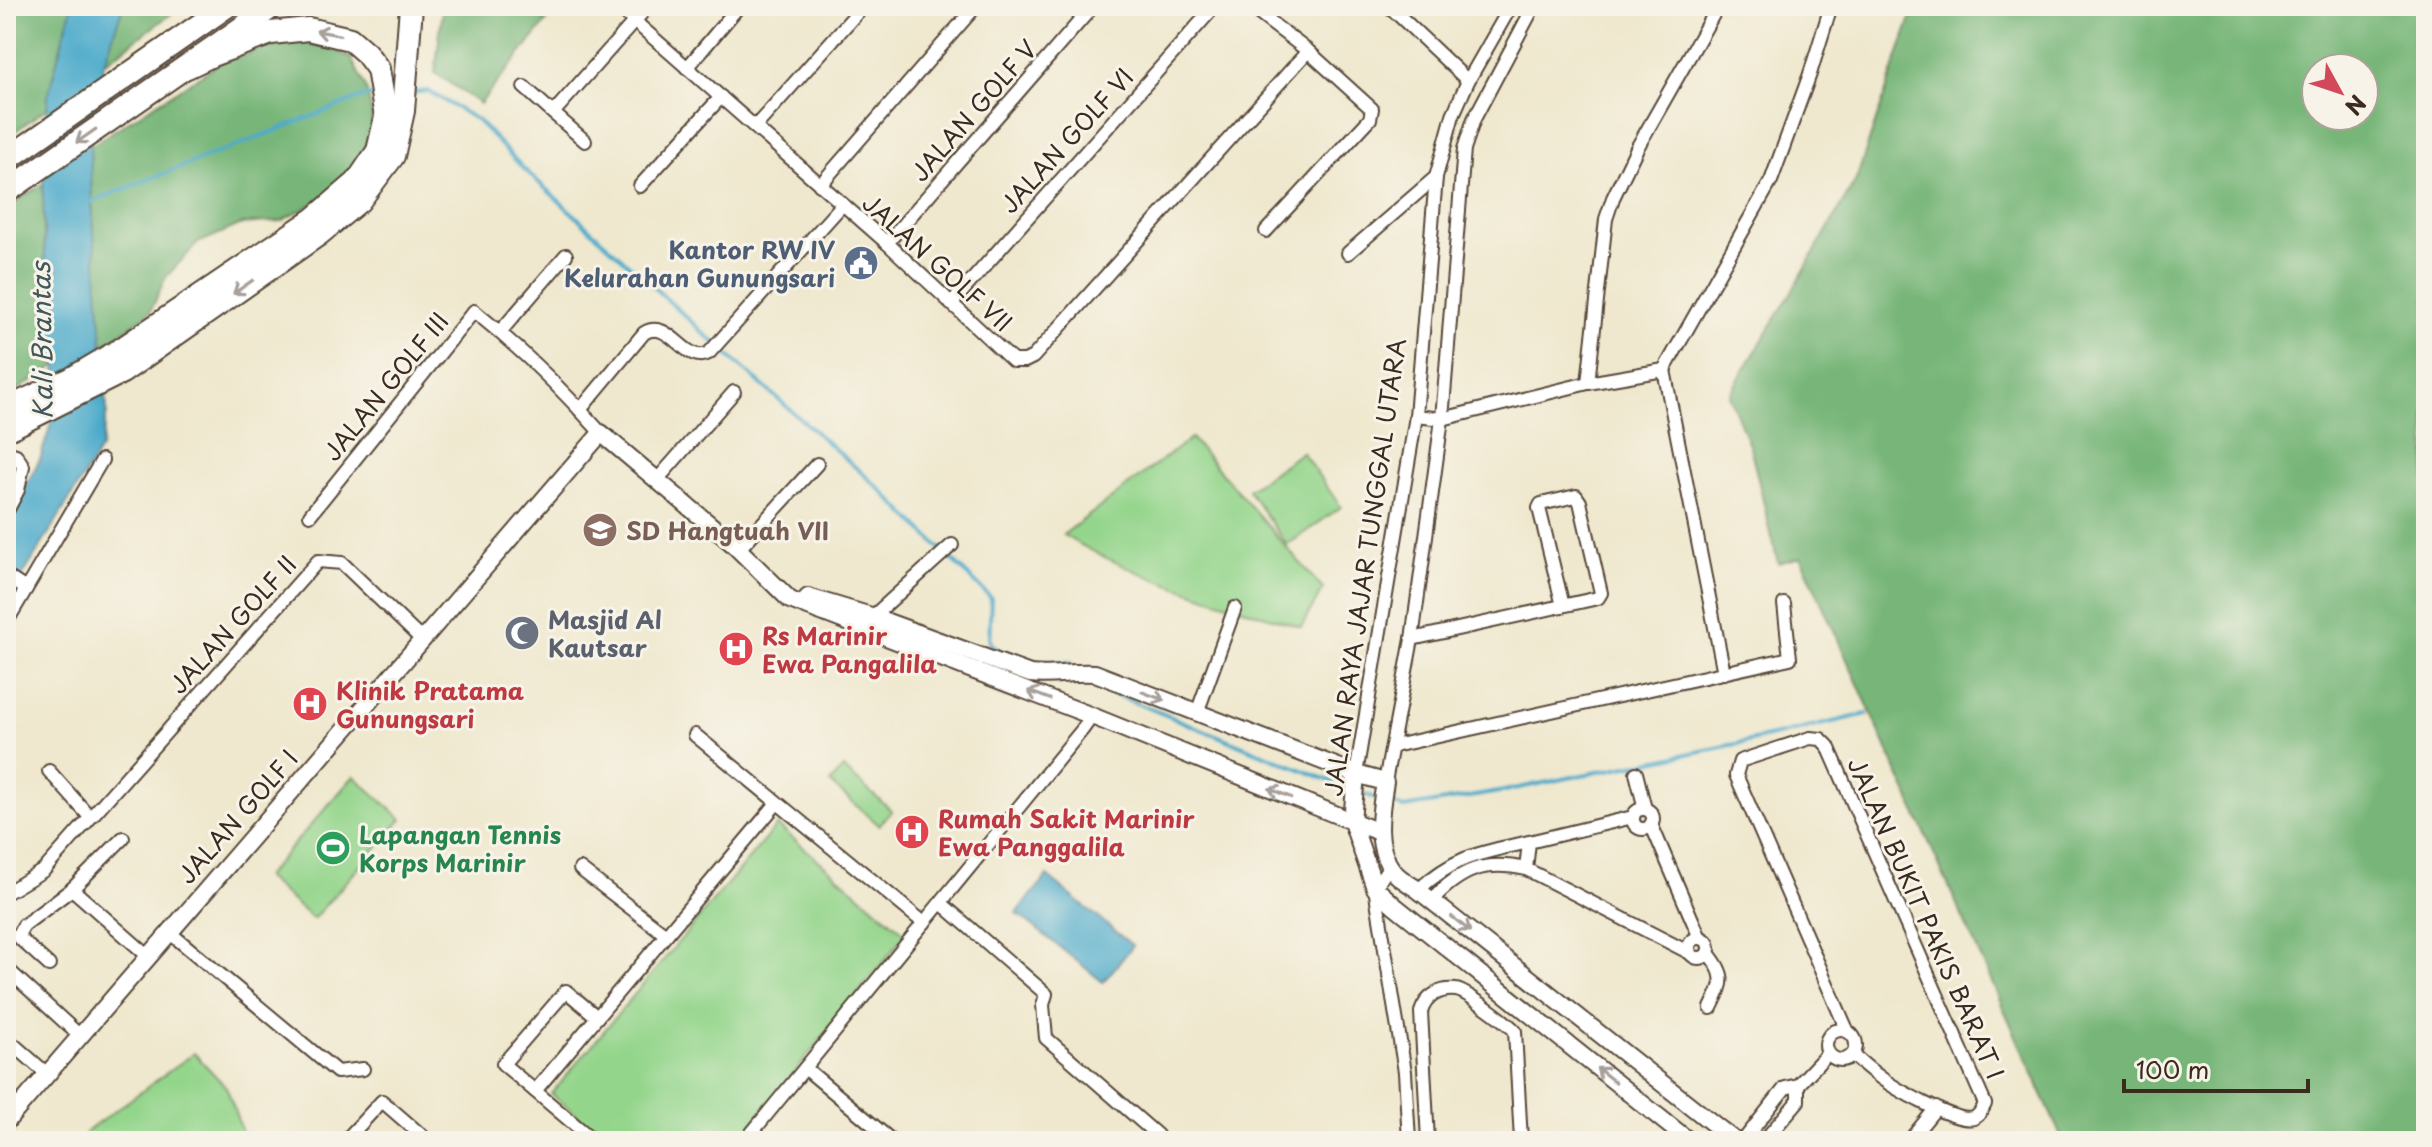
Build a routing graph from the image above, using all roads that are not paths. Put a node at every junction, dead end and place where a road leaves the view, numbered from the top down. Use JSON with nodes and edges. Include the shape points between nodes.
{"nodes":[{"id":1,"x":212,"y":6,"type":"edge"},
{"id":2,"x":227,"y":6,"type":"edge"},
{"id":3,"x":273,"y":6,"type":"edge"},
{"id":4,"x":411,"y":6,"type":"edge"},
{"id":5,"x":617,"y":6,"type":"edge"},
{"id":6,"x":648,"y":6,"type":"edge"},
{"id":7,"x":739,"y":6,"type":"edge"},
{"id":8,"x":863,"y":6,"type":"edge"},
{"id":9,"x":976,"y":6,"type":"edge"},
{"id":10,"x":1093,"y":6,"type":"edge"},
{"id":11,"x":1215,"y":6,"type":"edge"},
{"id":12,"x":1249,"y":6,"type":"edge"},
{"id":13,"x":1389,"y":6,"type":"edge"},
{"id":14,"x":1511,"y":6,"type":"edge"},
{"id":15,"x":1534,"y":6,"type":"edge"},
{"id":16,"x":1718,"y":6,"type":"edge"},
{"id":17,"x":1831,"y":6,"type":"edge"},
{"id":18,"x":633,"y":22,"type":"junction"},
{"id":19,"x":1308,"y":51,"type":"junction"},
{"id":20,"x":159,"y":55,"type":"junction"},
{"id":21,"x":187,"y":67,"type":"junction"},
{"id":22,"x":687,"y":68,"type":"junction"},
{"id":23,"x":1468,"y":81,"type":"junction"},
{"id":24,"x":524,"y":87,"type":"dead end"},
{"id":25,"x":721,"y":97,"type":"junction"},
{"id":26,"x":553,"y":113,"type":"junction"},
{"id":27,"x":395,"y":114,"type":"junction"},
{"id":28,"x":755,"y":127,"type":"junction"},
{"id":29,"x":585,"y":141,"type":"dead end"},
{"id":30,"x":6,"y":160,"type":"edge"},
{"id":31,"x":1436,"y":177,"type":"junction"},
{"id":32,"x":820,"y":185,"type":"junction"},
{"id":33,"x":640,"y":186,"type":"dead end"},
{"id":34,"x":6,"y":192,"type":"edge"},
{"id":35,"x":842,"y":205,"type":"junction"},
{"id":36,"x":1266,"y":231,"type":"dead end"},
{"id":37,"x":887,"y":243,"type":"junction"},
{"id":38,"x":1348,"y":253,"type":"dead end"},
{"id":39,"x":566,"y":255,"type":"dead end"},
{"id":40,"x":951,"y":304,"type":"junction"},
{"id":41,"x":500,"y":332,"type":"junction"},
{"id":42,"x":1664,"y":370,"type":"junction"},
{"id":43,"x":1588,"y":383,"type":"junction"},
{"id":44,"x":734,"y":392,"type":"dead end"},
{"id":45,"x":580,"y":410,"type":"junction"},
{"id":46,"x":1416,"y":416,"type":"junction"},
{"id":47,"x":13,"y":417,"type":"edge"},
{"id":48,"x":1442,"y":419,"type":"junction"},
{"id":49,"x":601,"y":433,"type":"junction"},
{"id":50,"x":11,"y":454,"type":"edge"},
{"id":51,"x":102,"y":460,"type":"dead end"},
{"id":52,"x":817,"y":464,"type":"dead end"},
{"id":53,"x":657,"y":480,"type":"junction"},
{"id":54,"x":6,"y":513,"type":"edge"},
{"id":55,"x":310,"y":515,"type":"dead end"},
{"id":56,"x":952,"y":545,"type":"dead end"},
{"id":57,"x":739,"y":549,"type":"junction"},
{"id":58,"x":6,"y":576,"type":"edge"},
{"id":59,"x":24,"y":587,"type":"junction"},
{"id":60,"x":1784,"y":604,"type":"dead end"},
{"id":61,"x":1563,"y":606,"type":"junction"},
{"id":62,"x":1235,"y":608,"type":"dead end"},
{"id":63,"x":6,"y":623,"type":"edge"},
{"id":64,"x":867,"y":623,"type":"junction"},
{"id":65,"x":421,"y":639,"type":"junction"},
{"id":66,"x":1412,"y":639,"type":"junction"},
{"id":67,"x":1724,"y":673,"type":"junction"},
{"id":68,"x":1197,"y":713,"type":"junction"},
{"id":69,"x":1092,"y":716,"type":"junction"},
{"id":70,"x":695,"y":735,"type":"dead end"},
{"id":71,"x":1394,"y":746,"type":"junction"},
{"id":72,"x":49,"y":771,"type":"dead end"},
{"id":73,"x":1636,"y":773,"type":"dead end"},
{"id":74,"x":1356,"y":778,"type":"junction"},
{"id":75,"x":1384,"y":786,"type":"junction"},
{"id":76,"x":777,"y":803,"type":"junction"},
{"id":77,"x":1639,"y":813,"type":"junction"},
{"id":78,"x":90,"y":817,"type":"junction"},
{"id":79,"x":1352,"y":820,"type":"junction"},
{"id":80,"x":1379,"y":829,"type":"junction"},
{"id":81,"x":123,"y":838,"type":"dead end"},
{"id":82,"x":1529,"y":842,"type":"junction"},
{"id":83,"x":1390,"y":865,"type":"junction"},
{"id":84,"x":580,"y":869,"type":"dead end"},
{"id":85,"x":1526,"y":869,"type":"junction"},
{"id":86,"x":1375,"y":888,"type":"junction"},
{"id":87,"x":72,"y":889,"type":"junction"},
{"id":88,"x":6,"y":893,"type":"edge"},
{"id":89,"x":1425,"y":895,"type":"junction"},
{"id":90,"x":941,"y":903,"type":"junction"},
{"id":91,"x":924,"y":923,"type":"junction"},
{"id":92,"x":169,"y":932,"type":"junction"},
{"id":93,"x":666,"y":935,"type":"junction"},
{"id":94,"x":1700,"y":938,"type":"junction"},
{"id":95,"x":1690,"y":953,"type":"junction"},
{"id":96,"x":1708,"y":953,"type":"junction"},
{"id":97,"x":148,"y":956,"type":"junction"},
{"id":98,"x":49,"y":965,"type":"dead end"},
{"id":99,"x":6,"y":968,"type":"edge"},
{"id":100,"x":1711,"y":1008,"type":"dead end"},
{"id":101,"x":597,"y":1017,"type":"junction"},
{"id":102,"x":1847,"y":1030,"type":"junction"},
{"id":103,"x":80,"y":1036,"type":"junction"},
{"id":104,"x":6,"y":1038,"type":"edge"},
{"id":105,"x":1828,"y":1053,"type":"junction"},
{"id":106,"x":1853,"y":1055,"type":"junction"},
{"id":107,"x":805,"y":1068,"type":"junction"},
{"id":108,"x":363,"y":1069,"type":"dead end"},
{"id":109,"x":47,"y":1074,"type":"junction"},
{"id":110,"x":1655,"y":1078,"type":"junction"},
{"id":111,"x":1798,"y":1085,"type":"junction"},
{"id":112,"x":535,"y":1091,"type":"junction"},
{"id":113,"x":1638,"y":1100,"type":"junction"},
{"id":114,"x":1686,"y":1102,"type":"junction"},
{"id":115,"x":1936,"y":1108,"type":"junction"},
{"id":116,"x":9,"y":1113,"type":"edge"},
{"id":117,"x":1668,"y":1124,"type":"junction"},
{"id":118,"x":1159,"y":1139,"type":"edge"},
{"id":119,"x":345,"y":1141,"type":"edge"},
{"id":120,"x":428,"y":1141,"type":"edge"},
{"id":121,"x":594,"y":1141,"type":"edge"},
{"id":122,"x":745,"y":1141,"type":"edge"},
{"id":123,"x":892,"y":1141,"type":"edge"},
{"id":124,"x":1409,"y":1141,"type":"edge"},
{"id":125,"x":1428,"y":1141,"type":"edge"},
{"id":126,"x":1521,"y":1141,"type":"edge"},
{"id":127,"x":1689,"y":1141,"type":"edge"},
{"id":128,"x":1735,"y":1141,"type":"edge"},
{"id":129,"x":1743,"y":1141,"type":"edge"},
{"id":130,"x":1764,"y":1141,"type":"edge"},
{"id":131,"x":1909,"y":1141,"type":"edge"}],
"edges":[{"from":1,"to":20,"type":"highway"},
{"from":2,"to":20,"type":"highway"},
{"from":3,"to":21,"type":"highway"},
{"from":4,"to":27,"type":"highway"},
{"from":5,"to":18,"type":"street","name":"JALAN GOLF VII"},
{"from":6,"to":18,"type":"street"},
{"from":7,"to":22,"type":"street"},
{"from":8,"to":28,"type":"street"},
{"from":9,"to":32,"type":"street"},
{"from":10,"to":37,"type":"street","name":"JALAN GOLF V"},
{"from":11,"to":40,"type":"street","name":"JALAN GOLF VI"},
{"from":12,"to":19,"type":"street"},
{"from":13,"to":23,"type":"street"},
{"from":14,"to":23,"type":"street","name":"JALAN RAYA JAJAR TUNGGAL UTARA"},
{"from":15,"to":48,"type":"street","name":"JALAN RAYA JAJAR TUNGGAL UTARA","via":[[1500,65],[1464,149]]},
{"from":16,"to":43,"type":"street","via":[[1613,198],[1606,219]]},
{"from":17,"to":42,"type":"street","via":[[1771,181]]},
{"from":18,"to":22,"type":"street","name":"JALAN GOLF VII"},
{"from":18,"to":26,"type":"street"},
{"from":19,"to":36,"type":"street","via":[[1372,113]]},
{"from":19,"to":40,"type":"street","name":"JALAN GOLF VII","via":[[1033,357],[1013,361]]},
{"from":20,"to":30,"type":"highway"},
{"from":27,"to":21,"type":"highway","one_way":true,"via":[[366,53],[350,39],[308,29],[271,33]]},
{"from":21,"to":34,"type":"highway","one_way":true},
{"from":22,"to":25,"type":"street","name":"JALAN GOLF VII"},
{"from":23,"to":31,"type":"street","name":"JALAN RAYA JAJAR TUNGGAL UTARA"},
{"from":24,"to":26,"type":"street"},
{"from":25,"to":28,"type":"street","name":"JALAN GOLF VII"},
{"from":25,"to":33,"type":"street"},
{"from":26,"to":29,"type":"street"},
{"from":27,"to":47,"type":"highway","via":[[393,156],[359,201],[319,234],[121,361]]},
{"from":28,"to":32,"type":"street","name":"JALAN GOLF VII"},
{"from":31,"to":38,"type":"street"},
{"from":31,"to":46,"type":"street","name":"JALAN RAYA JAJAR TUNGGAL UTARA"},
{"from":32,"to":35,"type":"street","name":"JALAN GOLF VII"},
{"from":35,"to":37,"type":"street","name":"JALAN GOLF VII"},
{"from":35,"to":45,"type":"street","via":[[709,353],[695,354],[661,329],[651,329]]},
{"from":37,"to":40,"type":"street","name":"JALAN GOLF VII"},
{"from":39,"to":41,"type":"street"},
{"from":41,"to":45,"type":"street","name":"JALAN GOLF III"},
{"from":41,"to":55,"type":"street","name":"JALAN GOLF III","via":[[474,311]]},
{"from":42,"to":43,"type":"street"},
{"from":42,"to":67,"type":"street"},
{"from":43,"to":48,"type":"street"},
{"from":44,"to":53,"type":"street"},
{"from":45,"to":49,"type":"street","name":"JALAN GOLF III"},
{"from":46,"to":48,"type":"street"},
{"from":46,"to":74,"type":"street","name":"JALAN RAYA JAJAR TUNGGAL UTARA"},
{"from":48,"to":66,"type":"street","name":"JALAN RAYA JAJAR TUNGGAL UTARA"},
{"from":49,"to":53,"type":"main road"},
{"from":49,"to":65,"type":"main road","name":"JALAN GOLF I"},
{"from":50,"to":54,"type":"street","via":[[23,466],[23,475]]},
{"from":51,"to":59,"type":"street"},
{"from":52,"to":57,"type":"street"},
{"from":53,"to":57,"type":"main road"},
{"from":56,"to":64,"type":"street"},
{"from":57,"to":64,"type":"main road","via":[[790,600]]},
{"from":58,"to":59,"type":"street"},
{"from":59,"to":63,"type":"street"},
{"from":60,"to":67,"type":"street","via":[[1790,658]]},
{"from":61,"to":61,"type":"street","via":[[1601,593],[1576,496],[1539,508]]},
{"from":61,"to":66,"type":"street"},
{"from":62,"to":68,"type":"street"},
{"from":64,"to":68,"type":"main road","one_way":true,"via":[[1030,674],[1095,673]]},
{"from":69,"to":64,"type":"main road","one_way":true},
{"from":65,"to":78,"type":"street","name":"JALAN GOLF II","via":[[342,563],[318,561]]},
{"from":65,"to":92,"type":"main road","name":"JALAN GOLF I"},
{"from":66,"to":71,"type":"street","name":"JALAN RAYA JAJAR TUNGGAL UTARA"},
{"from":67,"to":71,"type":"street"},
{"from":68,"to":74,"type":"main road"},
{"from":79,"to":69,"type":"main road","one_way":true},
{"from":69,"to":90,"type":"street"},
{"from":70,"to":76,"type":"street"},
{"from":71,"to":75,"type":"street","name":"JALAN RAYA JAJAR TUNGGAL UTARA"},
{"from":72,"to":78,"type":"street"},
{"from":73,"to":77,"type":"street"},
{"from":74,"to":75,"type":"main road"},
{"from":74,"to":79,"type":"main road","name":"JALAN RAYA JAJAR TUNGGAL UTARA"},
{"from":75,"to":80,"type":"main road","name":"JALAN RAYA JAJAR TUNGGAL UTARA"},
{"from":76,"to":91,"type":"street"},
{"from":76,"to":93,"type":"street"},
{"from":77,"to":82,"type":"street"},
{"from":77,"to":94,"type":"street","via":[[1653,817],[1651,824]]},
{"from":78,"to":88,"type":"street","name":"JALAN GOLF II","via":[[44,870]]},
{"from":79,"to":80,"type":"main road"},
{"from":79,"to":86,"type":"main road"},
{"from":80,"to":83,"type":"main road"},
{"from":81,"to":87,"type":"street"},
{"from":82,"to":85,"type":"street"},
{"from":82,"to":89,"type":"street","via":[[1464,857],[1440,870]]},
{"from":83,"to":86,"type":"street"},
{"from":83,"to":89,"type":"main road"},
{"from":84,"to":93,"type":"street"},
{"from":85,"to":89,"type":"street","via":[[1487,865]]},
{"from":85,"to":95,"type":"street"},
{"from":113,"to":86,"type":"main road","one_way":true},
{"from":86,"to":124,"type":"street","via":[[1405,1072]]},
{"from":87,"to":97,"type":"street"},
{"from":87,"to":98,"type":"street","via":[[17,936]]},
{"from":89,"to":110,"type":"main road","one_way":true},
{"from":90,"to":91,"type":"street"},
{"from":90,"to":118,"type":"street","via":[[1046,994],[1046,1038]]},
{"from":91,"to":107,"type":"street"},
{"from":92,"to":97,"type":"main road","name":"JALAN GOLF I"},
{"from":92,"to":108,"type":"street","via":[[337,1072]]},
{"from":93,"to":101,"type":"street"},
{"from":94,"to":95,"type":"street","via":[[1690,943]]},
{"from":94,"to":96,"type":"street"},
{"from":95,"to":96,"type":"street","via":[[1701,959]]},
{"from":96,"to":100,"type":"street","via":[[1723,975]]},
{"from":97,"to":103,"type":"main road","name":"JALAN GOLF I"},
{"from":99,"to":103,"type":"street"},
{"from":101,"to":112,"type":"street"},
{"from":101,"to":112,"type":"street","via":[[566,991],[503,1064]]},
{"from":102,"to":105,"type":"street","via":[[1830,1034]]},
{"from":102,"to":106,"type":"street","via":[[1855,1036]]},
{"from":102,"to":115,"type":"street","name":"JALAN BUKIT PAKIS BARAT I","via":[[1736,775],[1740,761],[1810,738],[1828,746],[1985,1104],[1982,1113],[1964,1119]]},
{"from":103,"to":109,"type":"main road","name":"JALAN GOLF I"},
{"from":104,"to":109,"type":"street"},
{"from":105,"to":106,"type":"street","via":[[1840,1060]]},
{"from":105,"to":111,"type":"street"},
{"from":106,"to":115,"type":"street","name":"JALAN BUKIT PAKIS BARAT I","via":[[1878,1076]]},
{"from":107,"to":122,"type":"street"},
{"from":107,"to":123,"type":"street"},
{"from":109,"to":116,"type":"main road","name":"JALAN GOLF I"},
{"from":110,"to":113,"type":"main road","via":[[1651,1092]]},
{"from":110,"to":114,"type":"main road"},
{"from":111,"to":129,"type":"street","via":[[1785,1088]]},
{"from":111,"to":130,"type":"street","via":[[1798,1101]]},
{"from":112,"to":121,"type":"street"},
{"from":113,"to":117,"type":"main road"},
{"from":114,"to":117,"type":"main road","via":[[1672,1108]]},
{"from":114,"to":128,"type":"main road"},
{"from":115,"to":131,"type":"street"},
{"from":117,"to":127,"type":"main road"},
{"from":119,"to":120,"type":"street","via":[[382,1101]]},
{"from":125,"to":126,"type":"street","via":[[1421,1012],[1432,995],[1456,990],[1515,1031]]}]}
